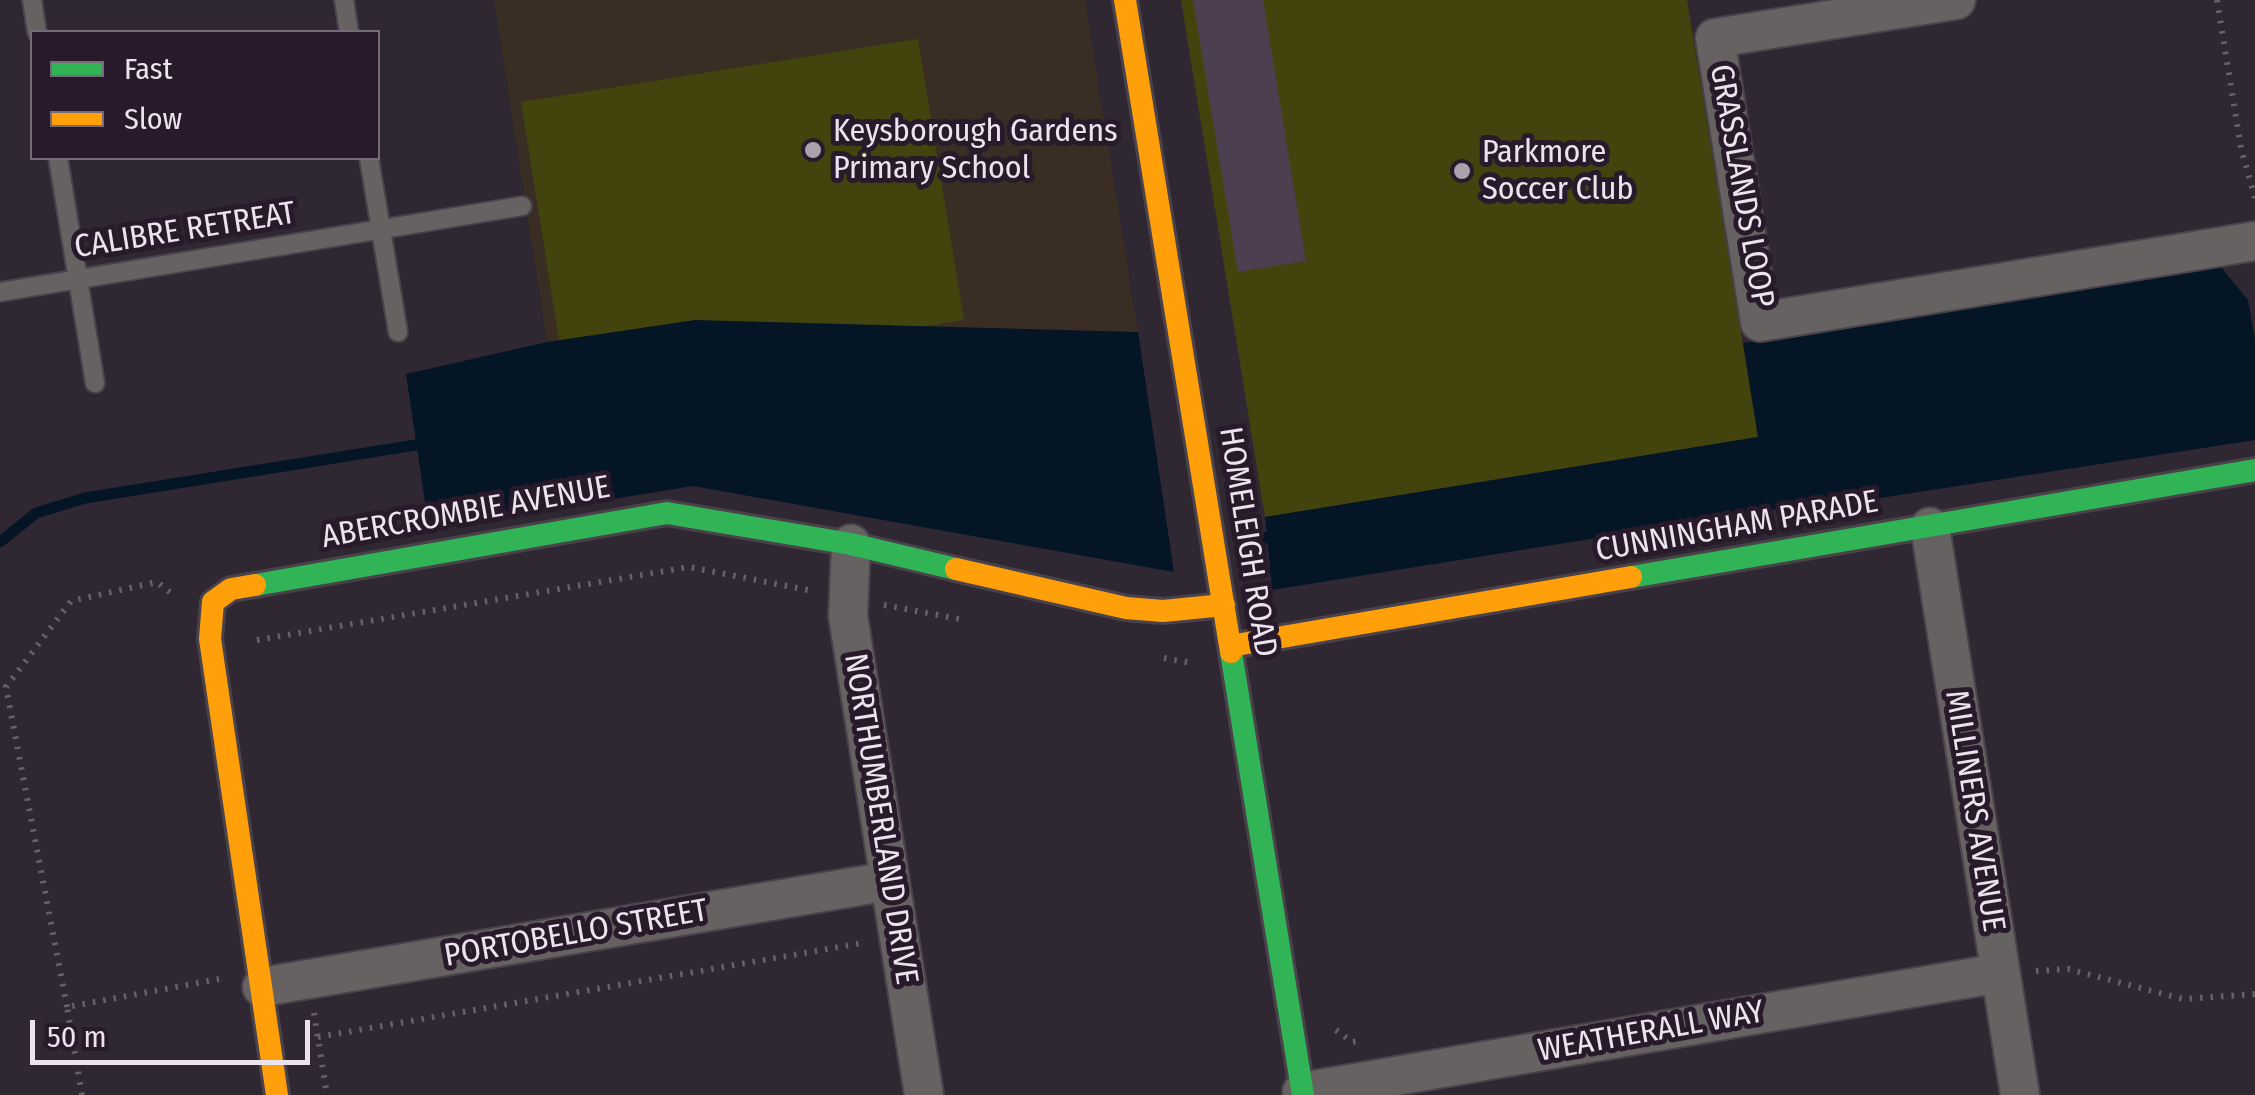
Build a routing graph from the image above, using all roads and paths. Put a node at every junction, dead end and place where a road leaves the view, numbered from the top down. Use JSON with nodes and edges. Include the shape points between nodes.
{"nodes":[{"id":1,"x":32,"y":0,"type":"edge"},
{"id":2,"x":344,"y":0,"type":"edge"},
{"id":3,"x":1125,"y":0,"type":"edge"},
{"id":4,"x":1956,"y":0,"type":"edge"},
{"id":5,"x":2217,"y":0,"type":"edge"},
{"id":6,"x":38,"y":30,"type":"edge"},
{"id":7,"x":349,"y":30,"type":"edge"},
{"id":8,"x":58,"y":160,"type":"edge"},
{"id":9,"x":369,"y":160,"type":"edge"},
{"id":10,"x":2255,"y":198,"type":"edge"},
{"id":11,"x":522,"y":206,"type":"dead end"},
{"id":12,"x":380,"y":229,"type":"junction"},
{"id":13,"x":2255,"y":241,"type":"edge"},
{"id":14,"x":78,"y":279,"type":"junction"},
{"id":15,"x":0,"y":292,"type":"edge"},
{"id":16,"x":398,"y":332,"type":"dead end"},
{"id":17,"x":95,"y":382,"type":"dead end"},
{"id":18,"x":2255,"y":470,"type":"edge"},
{"id":19,"x":1930,"y":527,"type":"junction"},
{"id":20,"x":851,"y":544,"type":"junction"},
{"id":21,"x":846,"y":598,"type":"junction"},
{"id":22,"x":1224,"y":605,"type":"junction"},
{"id":23,"x":208,"y":621,"type":"junction"},
{"id":24,"x":971,"y":621,"type":"dead end"},
{"id":25,"x":1230,"y":646,"type":"junction"},
{"id":26,"x":259,"y":656,"type":"dead end"},
{"id":27,"x":1158,"y":657,"type":"dead end"},
{"id":28,"x":1196,"y":664,"type":"dead end"},
{"id":29,"x":889,"y":880,"type":"junction"},
{"id":30,"x":862,"y":943,"type":"dead end"},
{"id":31,"x":2000,"y":973,"type":"junction"},
{"id":32,"x":261,"y":979,"type":"junction"},
{"id":33,"x":308,"y":979,"type":"junction"},
{"id":34,"x":2255,"y":994,"type":"edge"},
{"id":35,"x":67,"y":1006,"type":"junction"},
{"id":36,"x":1330,"y":1026,"type":"dead end"},
{"id":37,"x":318,"y":1037,"type":"junction"},
{"id":38,"x":1372,"y":1038,"type":"dead end"},
{"id":39,"x":1303,"y":1094,"type":"edge"},
{"id":40,"x":82,"y":1095,"type":"edge"},
{"id":41,"x":278,"y":1095,"type":"edge"},
{"id":42,"x":327,"y":1095,"type":"edge"},
{"id":43,"x":924,"y":1095,"type":"edge"},
{"id":44,"x":2020,"y":1095,"type":"edge"}],
"edges":[{"from":1,"to":6,"type":"lane"},
{"from":2,"to":7,"type":"lane"},
{"from":3,"to":22,"type":"street","name":"HOMELEIGH ROAD"},
{"from":4,"to":13,"type":"street","name":"GRASSLANDS LOOP","via":[[1715,38],[1760,322]]},
{"from":5,"to":10,"type":"path"},
{"from":8,"to":14,"type":"lane"},
{"from":9,"to":12,"type":"lane"},
{"from":11,"to":12,"type":"lane","name":"CALIBRE RETREAT"},
{"from":12,"to":14,"type":"lane","name":"CALIBRE RETREAT"},
{"from":12,"to":16,"type":"lane"},
{"from":14,"to":15,"type":"lane","name":"CALIBRE RETREAT"},
{"from":14,"to":17,"type":"lane"},
{"from":18,"to":19,"type":"street","name":"CUNNINGHAM PARADE"},
{"from":19,"to":25,"type":"street","name":"CUNNINGHAM PARADE"},
{"from":19,"to":31,"type":"street","name":"MILLINERS AVENUE"},
{"from":20,"to":21,"type":"street","name":"NORTHUMBERLAND DRIVE"},
{"from":20,"to":22,"type":"street","name":"ABERCROMBIE AVENUE","via":[[1126,608],[1163,612]]},
{"from":20,"to":23,"type":"street","name":"ABERCROMBIE AVENUE","via":[[694,514],[640,515],[244,585],[220,595]]},
{"from":21,"to":24,"type":"path"},
{"from":21,"to":26,"type":"path","via":[[689,567],[256,637]]},
{"from":21,"to":29,"type":"street","name":"NORTHUMBERLAND DRIVE"},
{"from":22,"to":25,"type":"street","name":"HOMELEIGH ROAD"},
{"from":23,"to":32,"type":"street"},
{"from":23,"to":35,"type":"path","via":[[157,582],[71,601],[6,687]]},
{"from":25,"to":39,"type":"street","name":"HOMELEIGH ROAD"},
{"from":27,"to":28,"type":"path"},
{"from":29,"to":33,"type":"street","name":"PORTOBELLO STREET"},
{"from":29,"to":43,"type":"street","name":"NORTHUMBERLAND DRIVE"},
{"from":30,"to":37,"type":"path"},
{"from":31,"to":34,"type":"path","via":[[2068,969],[2183,999]]},
{"from":31,"to":39,"type":"street","name":"WEATHERALL WAY"},
{"from":31,"to":44,"type":"street","name":"MILLINERS AVENUE"},
{"from":32,"to":33,"type":"street","name":"PORTOBELLO STREET"},
{"from":32,"to":35,"type":"path"},
{"from":32,"to":41,"type":"street"},
{"from":33,"to":37,"type":"path"},
{"from":35,"to":40,"type":"path"},
{"from":36,"to":38,"type":"path","via":[[1352,1042]]},
{"from":37,"to":42,"type":"path"}]}
